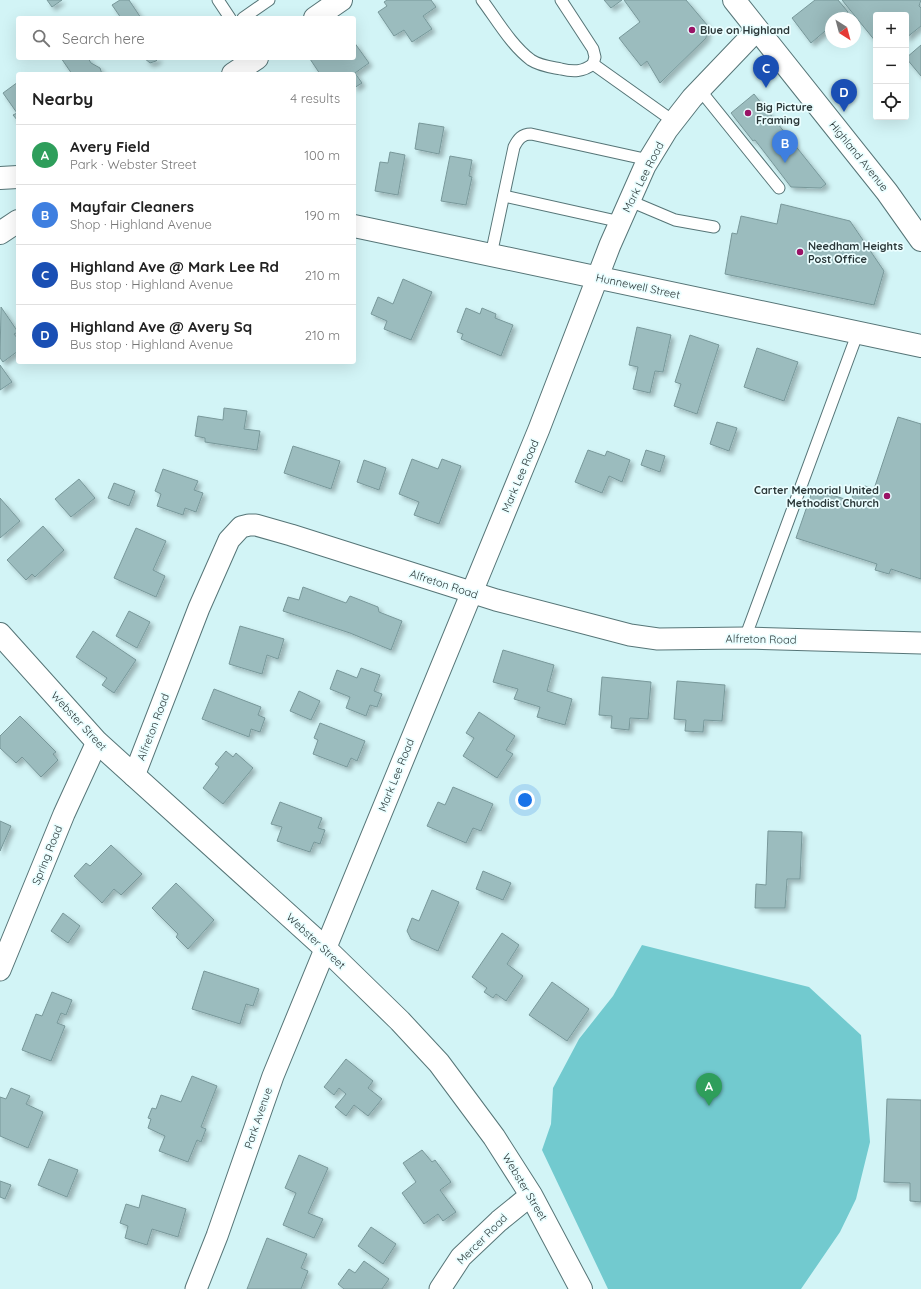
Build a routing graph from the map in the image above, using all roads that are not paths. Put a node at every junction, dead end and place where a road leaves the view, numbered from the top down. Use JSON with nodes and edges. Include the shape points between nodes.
{"nodes":[{"id":1,"x":218,"y":0,"type":"edge"},
{"id":2,"x":269,"y":0,"type":"edge"},
{"id":3,"x":341,"y":0,"type":"edge"},
{"id":4,"x":482,"y":0,"type":"edge"},
{"id":5,"x":561,"y":0,"type":"edge"},
{"id":6,"x":734,"y":0,"type":"edge"},
{"id":7,"x":229,"y":16,"type":"edge"},
{"id":8,"x":247,"y":16,"type":"edge"},
{"id":9,"x":318,"y":16,"type":"edge"},
{"id":10,"x":757,"y":30,"type":"junction"},
{"id":11,"x":254,"y":60,"type":"edge"},
{"id":12,"x":593,"y":64,"type":"junction"},
{"id":13,"x":236,"y":72,"type":"edge"},
{"id":14,"x":700,"y":90,"type":"junction"},
{"id":15,"x":673,"y":121,"type":"junction"},
{"id":16,"x":649,"y":160,"type":"junction"},
{"id":17,"x":16,"y":177,"type":"edge"},
{"id":18,"x":0,"y":178,"type":"edge"},
{"id":19,"x":779,"y":188,"type":"dead end"},
{"id":20,"x":504,"y":196,"type":"junction"},
{"id":21,"x":630,"y":201,"type":"junction"},
{"id":22,"x":16,"y":222,"type":"edge"},
{"id":23,"x":621,"y":222,"type":"junction"},
{"id":24,"x":356,"y":226,"type":"edge"},
{"id":25,"x":714,"y":227,"type":"dead end"},
{"id":26,"x":0,"y":233,"type":"edge"},
{"id":27,"x":920,"y":234,"type":"edge"},
{"id":28,"x":491,"y":255,"type":"junction"},
{"id":29,"x":598,"y":277,"type":"junction"},
{"id":30,"x":858,"y":332,"type":"junction"},
{"id":31,"x":921,"y":346,"type":"edge"},
{"id":32,"x":471,"y":592,"type":"junction"},
{"id":33,"x":0,"y":634,"type":"edge"},
{"id":34,"x":746,"y":638,"type":"junction"},
{"id":35,"x":921,"y":643,"type":"edge"},
{"id":36,"x":97,"y":742,"type":"junction"},
{"id":37,"x":134,"y":776,"type":"junction"},
{"id":38,"x":326,"y":949,"type":"junction"},
{"id":39,"x":0,"y":970,"type":"edge"},
{"id":40,"x":531,"y":1195,"type":"junction"},
{"id":41,"x":196,"y":1289,"type":"edge"},
{"id":42,"x":440,"y":1289,"type":"edge"},
{"id":43,"x":581,"y":1289,"type":"edge"}],
"edges":[{"from":1,"to":7,"type":"lane"},
{"from":2,"to":8,"type":"lane"},
{"from":3,"to":9,"type":"street"},
{"from":4,"to":12,"type":"lane","via":[[531,60],[569,71],[585,69]]},
{"from":5,"to":12,"type":"lane","via":[[591,45],[595,54]]},
{"from":6,"to":10,"type":"street","name":"Highland Avenue"},
{"from":10,"to":14,"type":"street","name":"Mark Lee Road"},
{"from":10,"to":27,"type":"street","name":"Highland Avenue"},
{"from":11,"to":13,"type":"street"},
{"from":12,"to":15,"type":"lane"},
{"from":14,"to":15,"type":"street","name":"Mark Lee Road"},
{"from":14,"to":19,"type":"lane"},
{"from":15,"to":16,"type":"street","name":"Mark Lee Road"},
{"from":16,"to":20,"type":"lane","via":[[527,134],[518,140],[514,147]]},
{"from":16,"to":21,"type":"street","name":"Mark Lee Road"},
{"from":17,"to":18,"type":"street"},
{"from":20,"to":23,"type":"lane"},
{"from":20,"to":28,"type":"lane"},
{"from":21,"to":23,"type":"street","name":"Mark Lee Road"},
{"from":21,"to":25,"type":"lane","via":[[675,220]]},
{"from":22,"to":26,"type":"street"},
{"from":23,"to":29,"type":"street","name":"Mark Lee Road"},
{"from":24,"to":28,"type":"street","name":"Hunnewell Street"},
{"from":28,"to":29,"type":"street","name":"Hunnewell Street"},
{"from":29,"to":30,"type":"street","name":"Hunnewell Street"},
{"from":29,"to":32,"type":"street","name":"Mark Lee Road","via":[[539,429]]},
{"from":30,"to":31,"type":"street","name":"Hunnewell Street"},
{"from":30,"to":34,"type":"lane"},
{"from":32,"to":34,"type":"street","name":"Alfreton Road","via":[[630,635],[658,639]]},
{"from":32,"to":37,"type":"street","name":"Alfreton Road","via":[[256,525],[241,527],[234,532],[224,550],[199,608]]},
{"from":32,"to":38,"type":"street","name":"Mark Lee Road"},
{"from":33,"to":36,"type":"street","name":"Webster Street"},
{"from":34,"to":35,"type":"street","name":"Alfreton Road"},
{"from":36,"to":37,"type":"street","name":"Webster Street"},
{"from":36,"to":39,"type":"street","name":"Spring Road","via":[[64,814]]},
{"from":37,"to":38,"type":"street","name":"Webster Street"},
{"from":38,"to":40,"type":"street","name":"Webster Street","via":[[439,1063],[494,1137]]},
{"from":38,"to":41,"type":"street","name":"Park Avenue","via":[[273,1076]]},
{"from":40,"to":42,"type":"street","name":"Mercer Road","via":[[498,1221],[461,1257]]},
{"from":40,"to":43,"type":"street","name":"Webster Street"}]}
